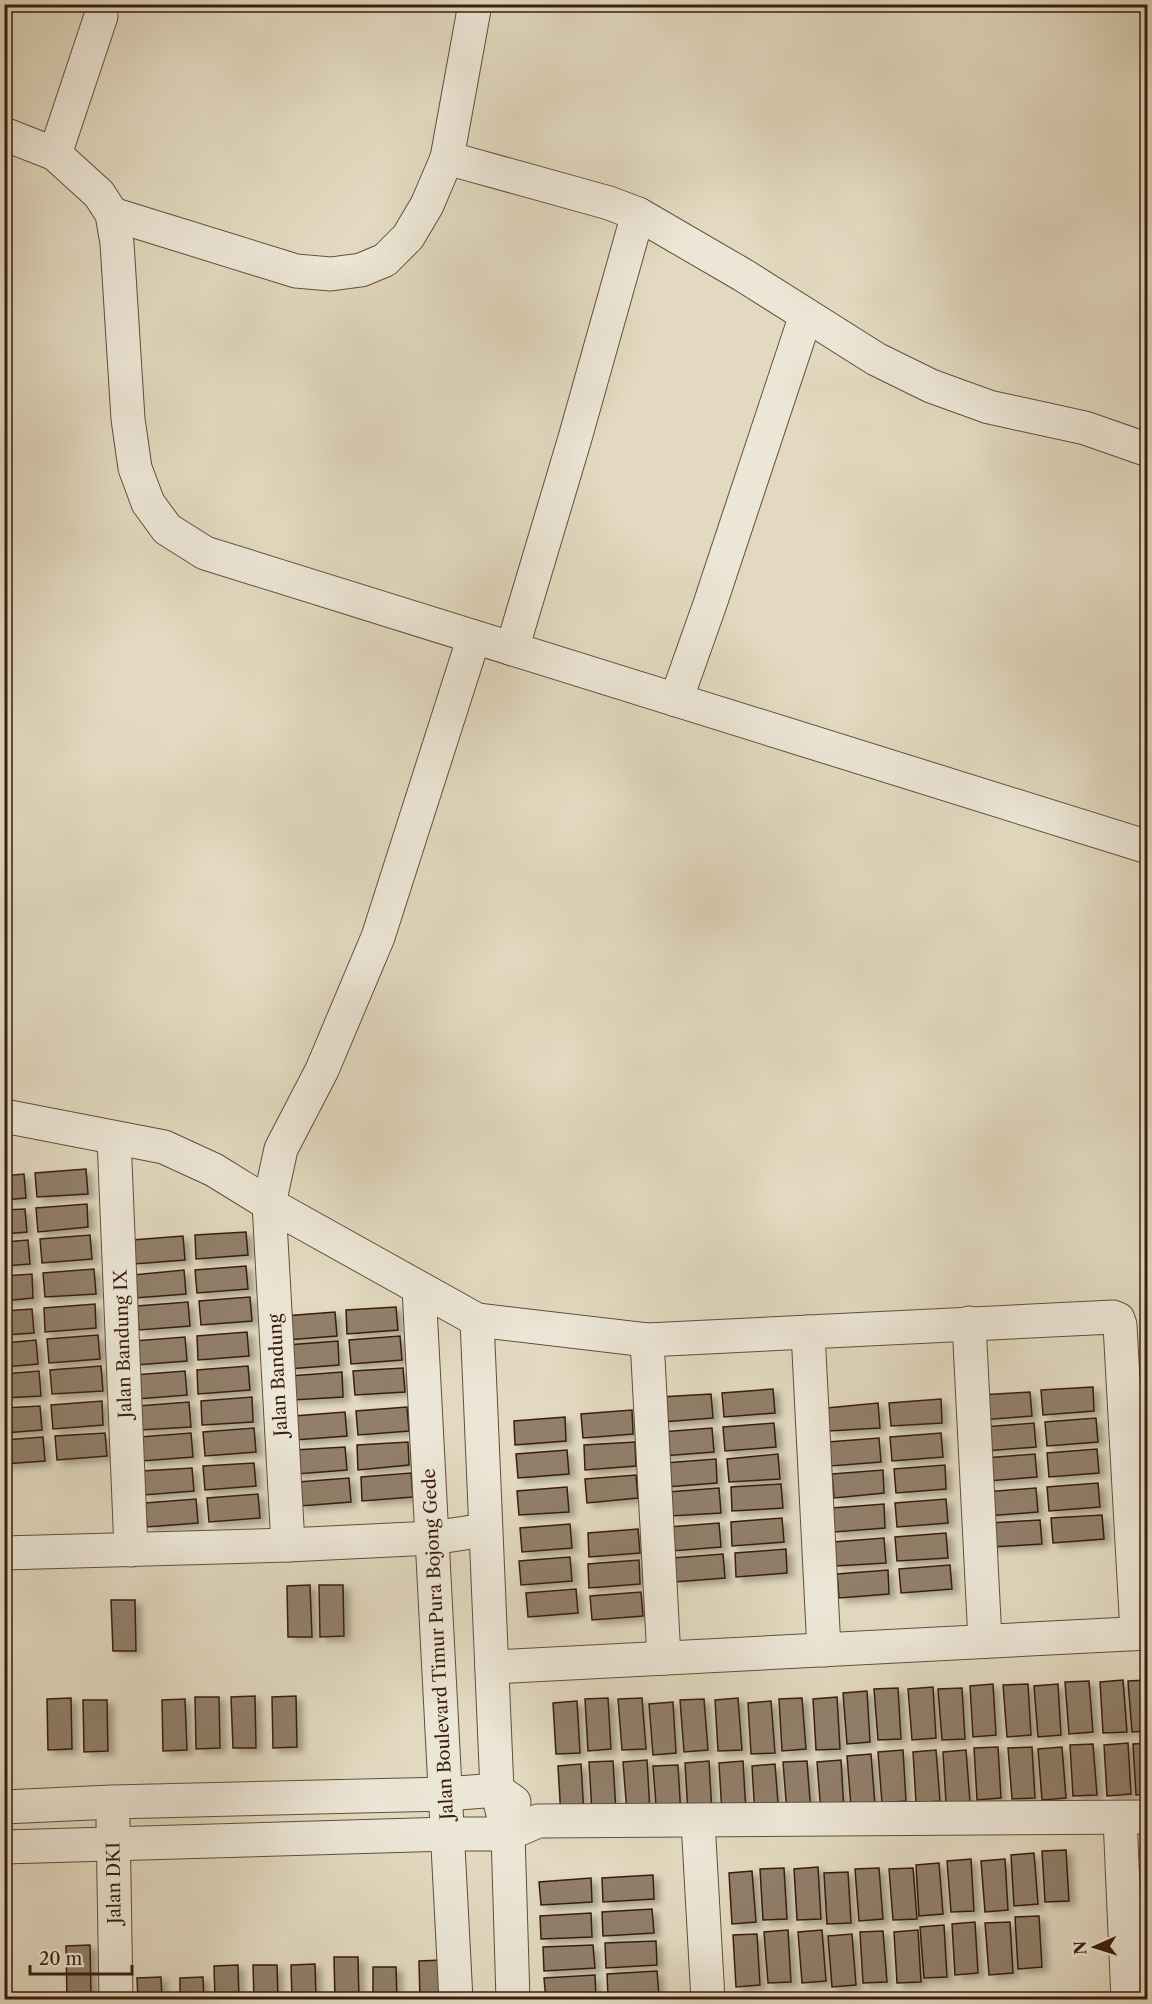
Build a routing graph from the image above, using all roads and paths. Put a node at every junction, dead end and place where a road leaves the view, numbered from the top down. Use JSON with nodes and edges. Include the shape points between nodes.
{"nodes":[{"id":1,"x":475,"y":4,"type":"edge"},
{"id":2,"x":101,"y":16,"type":"dead end"},
{"id":3,"x":4,"y":134,"type":"edge"},
{"id":4,"x":55,"y":154,"type":"junction"},
{"id":5,"x":447,"y":159,"type":"junction"},
{"id":6,"x":112,"y":214,"type":"junction"},
{"id":7,"x":638,"y":214,"type":"junction"},
{"id":8,"x":806,"y":315,"type":"junction"},
{"id":9,"x":1148,"y":450,"type":"edge"},
{"id":10,"x":474,"y":637,"type":"junction"},
{"id":11,"x":512,"y":649,"type":"junction"},
{"id":12,"x":676,"y":700,"type":"junction"},
{"id":13,"x":1148,"y":847,"type":"edge"},
{"id":14,"x":4,"y":1116,"type":"edge"},
{"id":15,"x":114,"y":1138,"type":"junction"},
{"id":16,"x":269,"y":1204,"type":"junction"},
{"id":17,"x":419,"y":1288,"type":"junction"},
{"id":18,"x":477,"y":1320,"type":"junction"},
{"id":19,"x":969,"y":1323,"type":"junction"},
{"id":20,"x":808,"y":1332,"type":"junction"},
{"id":21,"x":647,"y":1340,"type":"junction"},
{"id":22,"x":485,"y":1530,"type":"junction"},
{"id":23,"x":432,"y":1538,"type":"junction"},
{"id":24,"x":288,"y":1545,"type":"junction"},
{"id":25,"x":131,"y":1550,"type":"junction"},
{"id":26,"x":4,"y":1553,"type":"edge"},
{"id":27,"x":1142,"y":1633,"type":"edge"},
{"id":28,"x":985,"y":1641,"type":"junction"},
{"id":29,"x":824,"y":1650,"type":"junction"},
{"id":30,"x":664,"y":1658,"type":"junction"},
{"id":31,"x":492,"y":1667,"type":"junction"},
{"id":32,"x":497,"y":1790,"type":"junction"},
{"id":33,"x":446,"y":1794,"type":"junction"},
{"id":34,"x":112,"y":1803,"type":"junction"},
{"id":35,"x":4,"y":1807,"type":"edge"},
{"id":36,"x":1134,"y":1817,"type":"edge"},
{"id":37,"x":538,"y":1821,"type":"junction"},
{"id":38,"x":698,"y":1821,"type":"junction"},
{"id":39,"x":448,"y":1834,"type":"junction"},
{"id":40,"x":508,"y":1834,"type":"junction"},
{"id":41,"x":113,"y":1843,"type":"junction"},
{"id":42,"x":4,"y":1847,"type":"edge"},
{"id":43,"x":116,"y":2000,"type":"edge"},
{"id":44,"x":456,"y":2000,"type":"edge"},
{"id":45,"x":513,"y":2000,"type":"edge"},
{"id":46,"x":708,"y":2000,"type":"edge"},
{"id":47,"x":1128,"y":2000,"type":"edge"}],
"edges":[{"from":1,"to":5,"type":"street"},
{"from":2,"to":4,"type":"street"},
{"from":3,"to":4,"type":"street"},
{"from":4,"to":6,"type":"street","via":[[99,194]]},
{"from":5,"to":6,"type":"street","via":[[408,237],[385,260],[361,270],[331,274],[296,271]]},
{"from":5,"to":7,"type":"street"},
{"from":6,"to":10,"type":"street","via":[[135,468],[148,503],[167,529],[205,553]]},
{"from":7,"to":8,"type":"street"},
{"from":7,"to":11,"type":"street"},
{"from":8,"to":9,"type":"street","via":[[876,359],[931,386],[989,407],[1085,428]]},
{"from":8,"to":12,"type":"street"},
{"from":10,"to":11,"type":"street"},
{"from":10,"to":16,"type":"street","name":"Jalan Bandung","via":[[378,937],[322,1070],[281,1149]]},
{"from":11,"to":12,"type":"street"},
{"from":12,"to":13,"type":"street"},
{"from":14,"to":15,"type":"street"},
{"from":15,"to":16,"type":"street","via":[[164,1148],[214,1170]]},
{"from":15,"to":25,"type":"street","name":"Jalan Bandung IX"},
{"from":16,"to":17,"type":"street"},
{"from":16,"to":24,"type":"street","name":"Jalan Bandung"},
{"from":17,"to":18,"type":"street"},
{"from":17,"to":23,"type":"street","name":"Jalan Boulevard Timur Pura Bojong Gede"},
{"from":18,"to":21,"type":"street"},
{"from":18,"to":22,"type":"street"},
{"from":19,"to":20,"type":"street"},
{"from":19,"to":27,"type":"street","via":[[1118,1319]]},
{"from":19,"to":28,"type":"street"},
{"from":20,"to":21,"type":"street"},
{"from":20,"to":29,"type":"street"},
{"from":21,"to":30,"type":"street"},
{"from":22,"to":23,"type":"street"},
{"from":22,"to":31,"type":"street"},
{"from":23,"to":24,"type":"street"},
{"from":23,"to":33,"type":"street","name":"Jalan Boulevard Timur Pura Bojong Gede"},
{"from":24,"to":25,"type":"street"},
{"from":25,"to":26,"type":"street"},
{"from":27,"to":28,"type":"street"},
{"from":28,"to":29,"type":"street"},
{"from":29,"to":30,"type":"street"},
{"from":30,"to":31,"type":"street"},
{"from":31,"to":32,"type":"street"},
{"from":32,"to":33,"type":"street"},
{"from":32,"to":37,"type":"street"},
{"from":32,"to":40,"type":"street"},
{"from":33,"to":34,"type":"street"},
{"from":33,"to":39,"type":"street","name":"Jalan Boulevard Timur Pura Bojong Gede"},
{"from":34,"to":35,"type":"street"},
{"from":34,"to":41,"type":"street","name":"Jalan DKI"},
{"from":36,"to":38,"type":"street"},
{"from":36,"to":47,"type":"street"},
{"from":37,"to":38,"type":"street"},
{"from":37,"to":40,"type":"street"},
{"from":38,"to":46,"type":"street"},
{"from":39,"to":40,"type":"street"},
{"from":39,"to":41,"type":"street"},
{"from":39,"to":44,"type":"street","name":"Jalan Boulevard Timur Pura Bojong Gede"},
{"from":40,"to":45,"type":"street"},
{"from":41,"to":42,"type":"street"},
{"from":41,"to":43,"type":"street","name":"Jalan DKI"}]}
